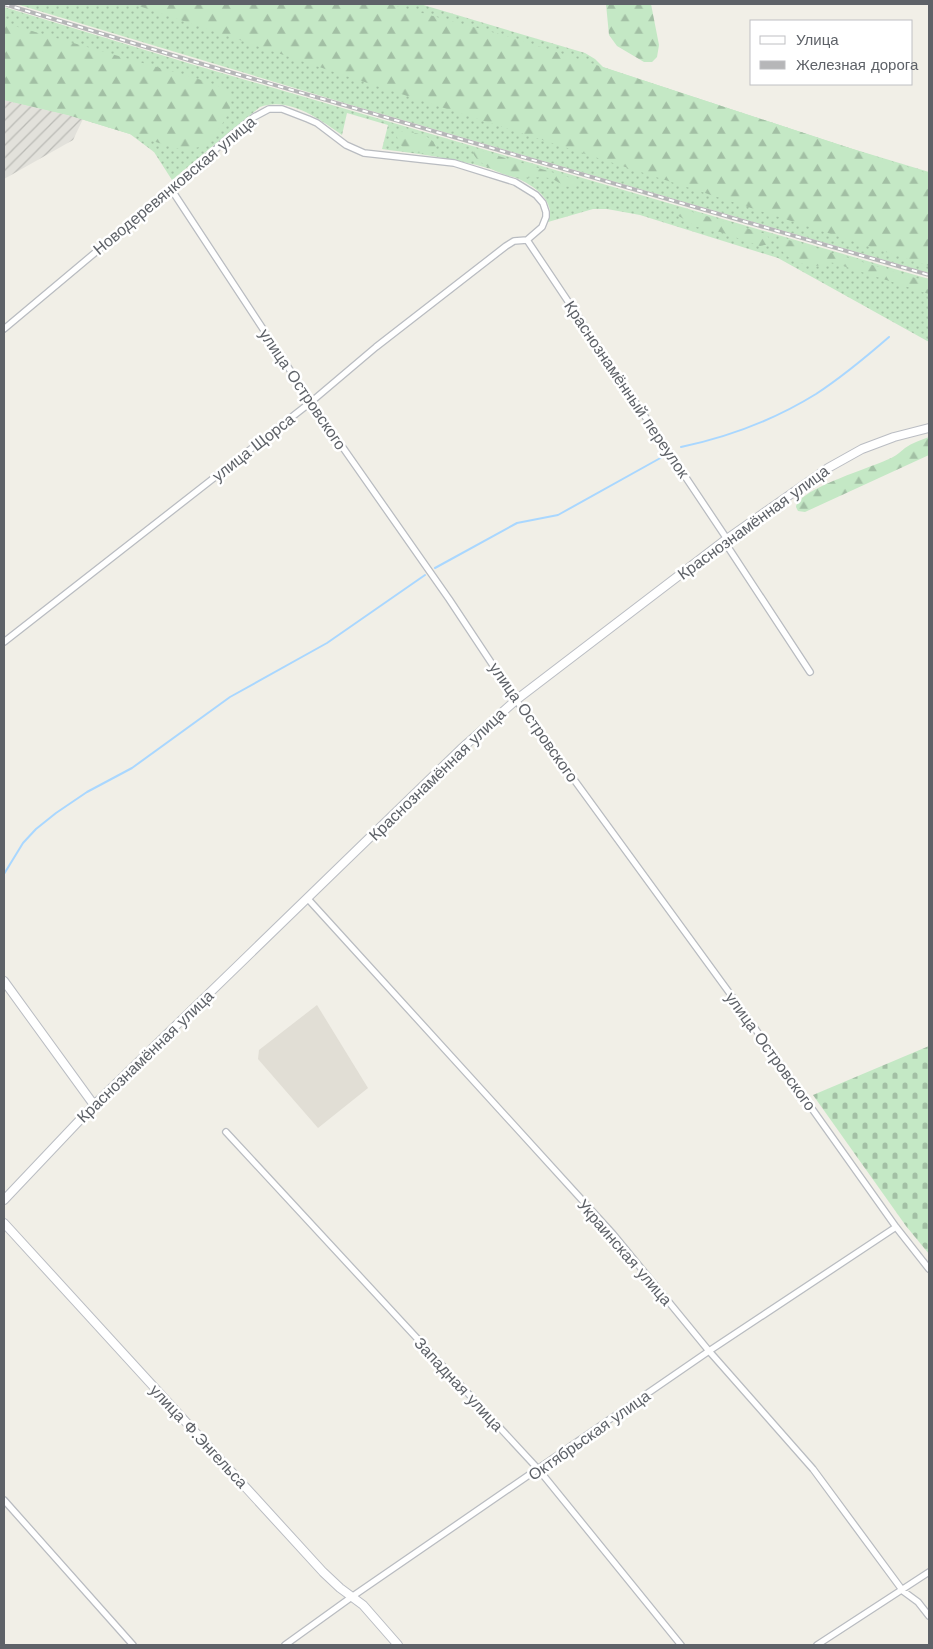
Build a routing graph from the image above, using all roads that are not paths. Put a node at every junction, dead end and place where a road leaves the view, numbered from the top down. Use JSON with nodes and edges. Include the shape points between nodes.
{"nodes":[{"id":1,"x":171,"y":189,"type":"junction"},
{"id":2,"x":527,"y":240,"type":"junction"},
{"id":3,"x":4,"y":329,"type":"edge"},
{"id":4,"x":311,"y":402,"type":"junction"},
{"id":5,"x":929,"y":428,"type":"edge"},
{"id":6,"x":726,"y":540,"type":"junction"},
{"id":7,"x":4,"y":642,"type":"edge"},
{"id":8,"x":810,"y":672,"type":"dead end"},
{"id":9,"x":516,"y":700,"type":"junction"},
{"id":10,"x":308,"y":898,"type":"junction"},
{"id":11,"x":4,"y":981,"type":"edge"},
{"id":12,"x":94,"y":1105,"type":"junction"},
{"id":13,"x":226,"y":1132,"type":"dead end"},
{"id":14,"x":4,"y":1200,"type":"edge"},
{"id":15,"x":4,"y":1223,"type":"edge"},
{"id":16,"x":896,"y":1227,"type":"junction"},
{"id":17,"x":929,"y":1269,"type":"edge"},
{"id":18,"x":709,"y":1351,"type":"junction"},
{"id":19,"x":539,"y":1470,"type":"junction"},
{"id":20,"x":4,"y":1500,"type":"edge"},
{"id":21,"x":929,"y":1572,"type":"edge"},
{"id":22,"x":903,"y":1591,"type":"junction"},
{"id":23,"x":353,"y":1596,"type":"junction"},
{"id":24,"x":929,"y":1616,"type":"edge"},
{"id":25,"x":133,"y":1645,"type":"edge"},
{"id":26,"x":285,"y":1645,"type":"edge"},
{"id":27,"x":398,"y":1645,"type":"edge"},
{"id":28,"x":681,"y":1645,"type":"edge"},
{"id":29,"x":817,"y":1645,"type":"edge"}],
"edges":[{"from":1,"to":2,"type":"street","name":"Новодеревянковская улица","via":[[254,117],[268,109],[282,109],[317,123],[358,151],[454,163],[524,186],[540,198],[546,212],[542,227]]},
{"from":1,"to":3,"type":"street","name":"Новодеревянковская улица"},
{"from":1,"to":4,"type":"street","name":"улица Островского"},
{"from":2,"to":4,"type":"street","name":"улица Щорса","via":[[514,241],[506,246]]},
{"from":2,"to":6,"type":"street","name":"Краснознамённый переулок"},
{"from":4,"to":7,"type":"street","name":"улица Щорса"},
{"from":4,"to":9,"type":"street","name":"улица Островского"},
{"from":5,"to":6,"type":"main road","name":"Краснознамённая улица","via":[[889,439],[846,457]]},
{"from":6,"to":8,"type":"street","name":"Краснознамённый переулок"},
{"from":6,"to":9,"type":"main road","name":"Краснознамённая улица"},
{"from":9,"to":10,"type":"main road","name":"Краснознамённая улица"},
{"from":9,"to":16,"type":"street","name":"улица Островского"},
{"from":10,"to":12,"type":"main road","name":"Краснознамённая улица"},
{"from":10,"to":18,"type":"street","name":"Украинская улица","via":[[613,1234]]},
{"from":11,"to":12,"type":"main road"},
{"from":12,"to":14,"type":"main road","name":"Краснознамённая улица"},
{"from":13,"to":19,"type":"street","name":"Западная улица"},
{"from":15,"to":23,"type":"main road","name":"улица Ф.Энгельса","via":[[323,1572]]},
{"from":16,"to":17,"type":"street","name":"улица Островского"},
{"from":16,"to":18,"type":"street","name":"Октябрьская улица"},
{"from":18,"to":19,"type":"street","name":"Октябрьская улица"},
{"from":18,"to":22,"type":"street","name":"Украинская улица","via":[[813,1469]]},
{"from":19,"to":23,"type":"street","name":"Октябрьская улица"},
{"from":19,"to":28,"type":"street","name":"Западная улица"},
{"from":20,"to":25,"type":"street"},
{"from":21,"to":22,"type":"street"},
{"from":22,"to":24,"type":"street","name":"Украинская улица"},
{"from":22,"to":29,"type":"street"},
{"from":23,"to":26,"type":"street","name":"Октябрьская улица"},
{"from":23,"to":27,"type":"main road","name":"улица Ф.Энгельса"}]}
